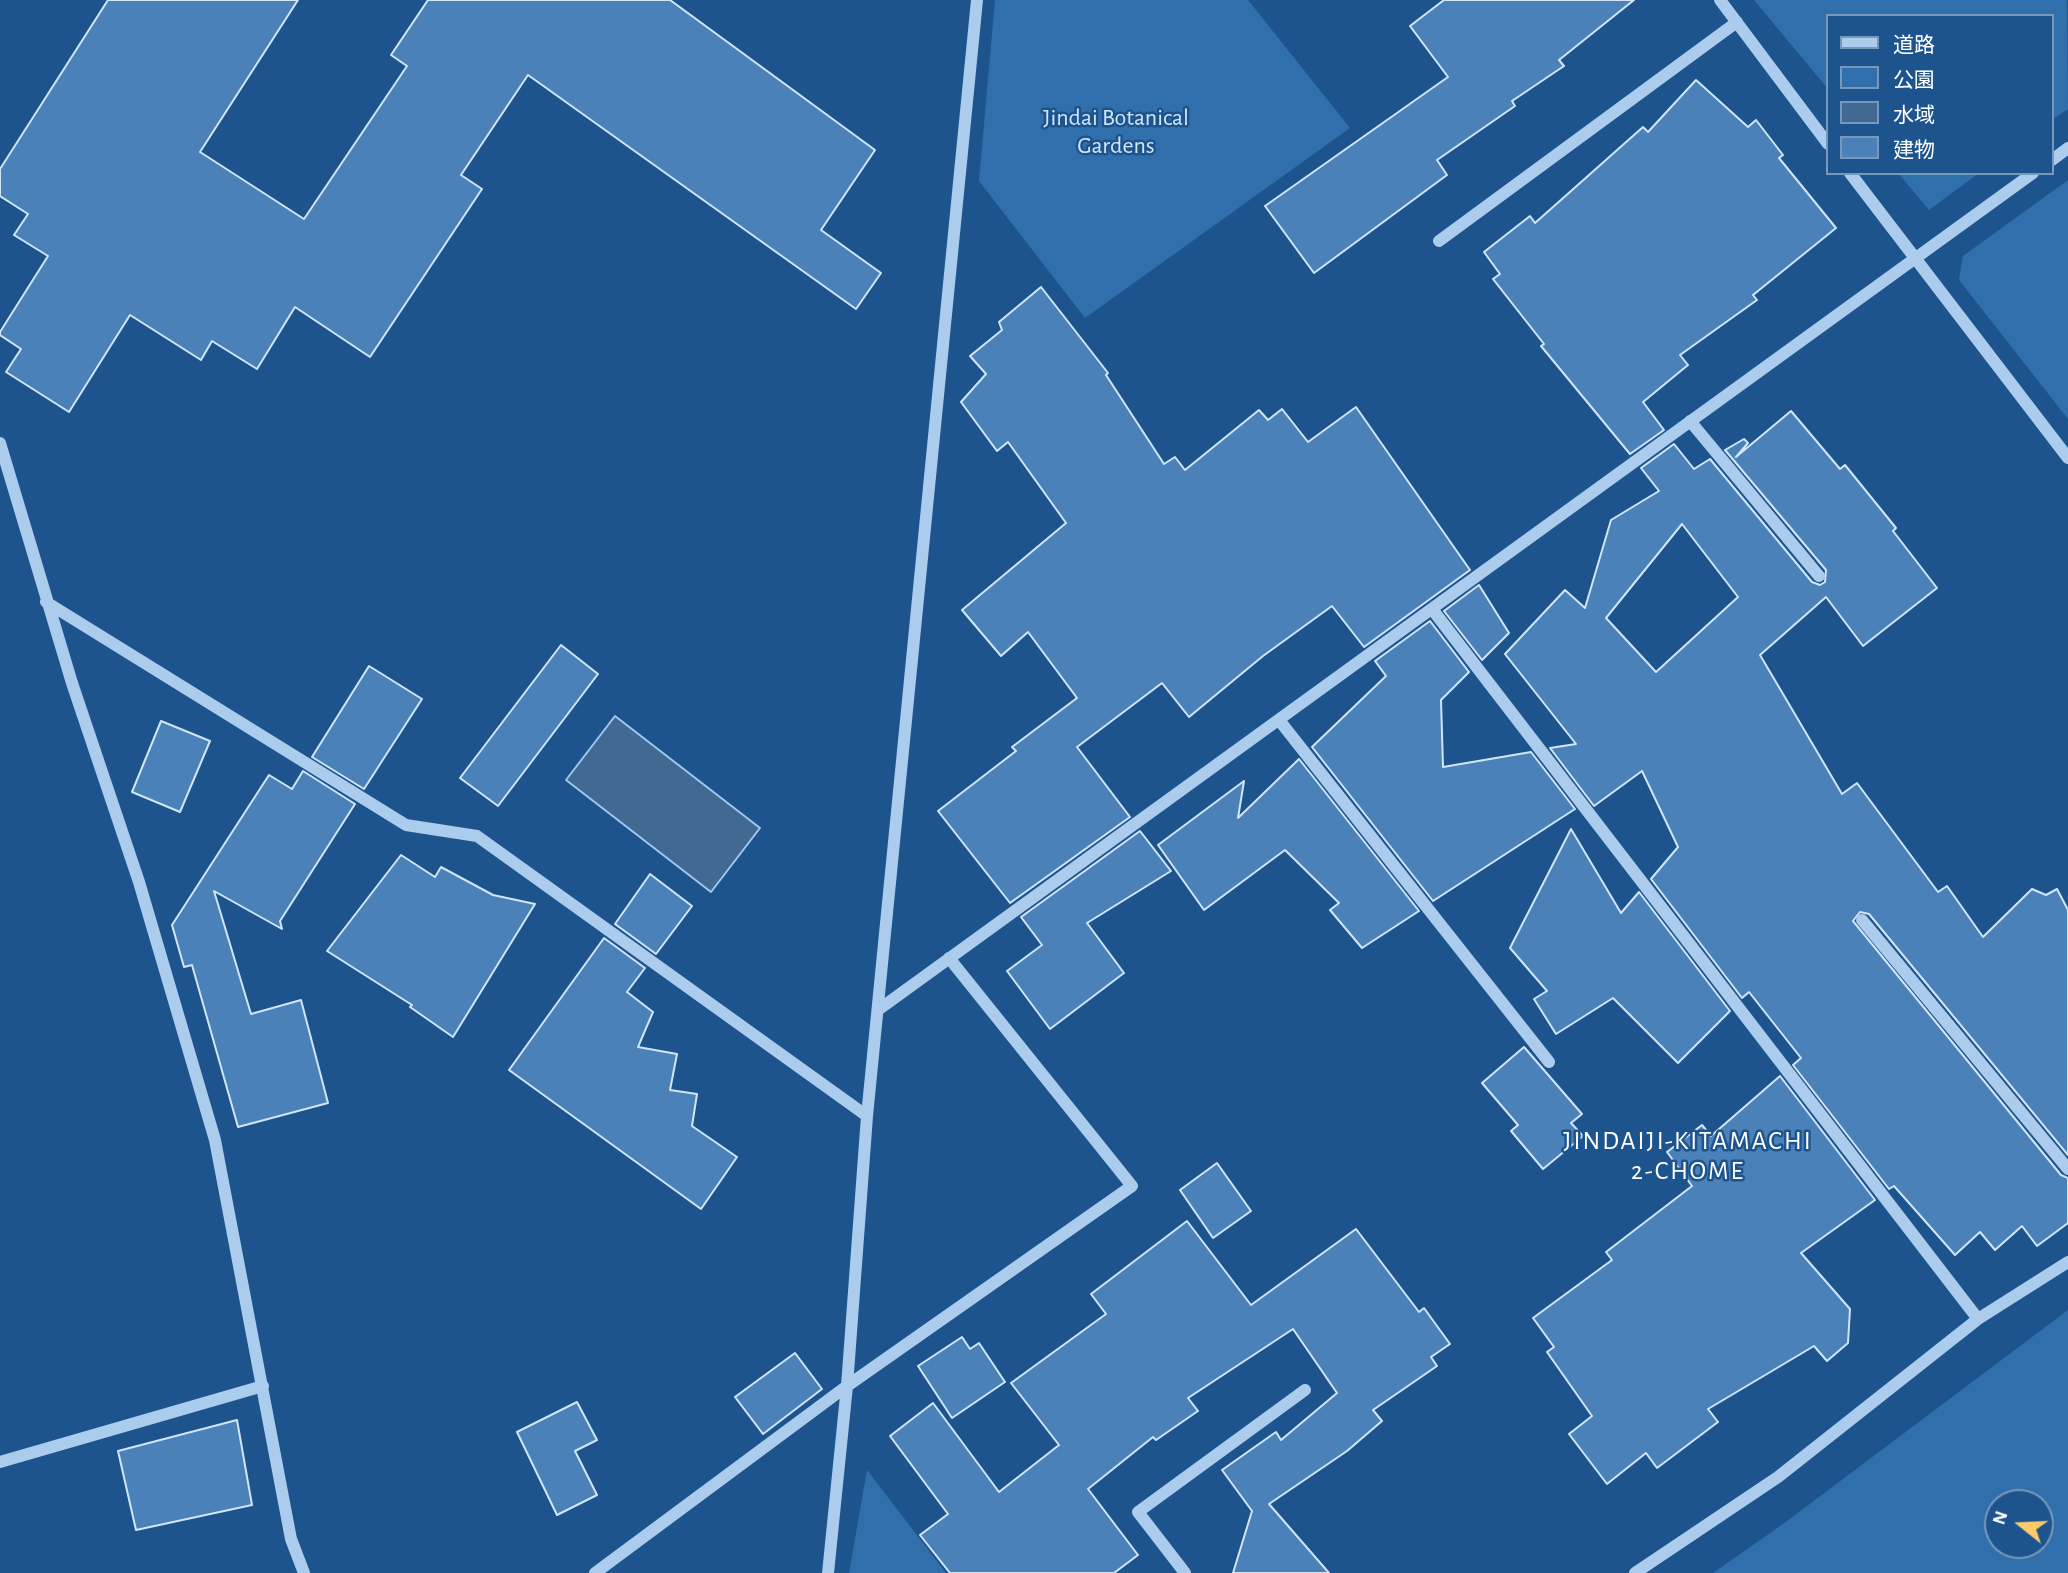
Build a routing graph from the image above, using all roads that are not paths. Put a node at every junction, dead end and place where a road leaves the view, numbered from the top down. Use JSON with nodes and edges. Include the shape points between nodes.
{"nodes":[{"id":1,"x":977,"y":0,"type":"edge"},
{"id":2,"x":1720,"y":0,"type":"edge"},
{"id":3,"x":1737,"y":22,"type":"junction"},
{"id":4,"x":1826,"y":141,"type":"edge"},
{"id":5,"x":1851,"y":175,"type":"edge"},
{"id":6,"x":2031,"y":175,"type":"edge"},
{"id":7,"x":1439,"y":241,"type":"dead end"},
{"id":8,"x":1914,"y":260,"type":"junction"},
{"id":9,"x":1690,"y":422,"type":"junction"},
{"id":10,"x":0,"y":443,"type":"edge"},
{"id":11,"x":2068,"y":458,"type":"edge"},
{"id":12,"x":1819,"y":576,"type":"dead end"},
{"id":13,"x":46,"y":602,"type":"junction"},
{"id":14,"x":1432,"y":609,"type":"junction"},
{"id":15,"x":1279,"y":719,"type":"junction"},
{"id":16,"x":1862,"y":920,"type":"dead end"},
{"id":17,"x":949,"y":958,"type":"junction"},
{"id":18,"x":878,"y":1010,"type":"junction"},
{"id":19,"x":1549,"y":1062,"type":"dead end"},
{"id":20,"x":867,"y":1116,"type":"junction"},
{"id":21,"x":2068,"y":1169,"type":"edge"},
{"id":22,"x":2068,"y":1262,"type":"edge"},
{"id":23,"x":1978,"y":1319,"type":"junction"},
{"id":24,"x":263,"y":1386,"type":"junction"},
{"id":25,"x":847,"y":1386,"type":"junction"},
{"id":26,"x":1305,"y":1390,"type":"dead end"},
{"id":27,"x":0,"y":1462,"type":"edge"},
{"id":28,"x":304,"y":1573,"type":"edge"},
{"id":29,"x":595,"y":1573,"type":"edge"},
{"id":30,"x":828,"y":1573,"type":"edge"},
{"id":31,"x":1185,"y":1573,"type":"edge"},
{"id":32,"x":1635,"y":1573,"type":"edge"}],
"edges":[{"from":1,"to":18,"type":"street"},
{"from":2,"to":3,"type":"street"},
{"from":3,"to":4,"type":"street"},
{"from":3,"to":7,"type":"street"},
{"from":5,"to":8,"type":"street"},
{"from":6,"to":8,"type":"street"},
{"from":8,"to":9,"type":"street"},
{"from":8,"to":11,"type":"street"},
{"from":9,"to":12,"type":"street"},
{"from":9,"to":14,"type":"street"},
{"from":10,"to":13,"type":"street"},
{"from":13,"to":20,"type":"street","via":[[406,825],[477,836]]},
{"from":13,"to":24,"type":"street","via":[[139,882],[215,1140]]},
{"from":14,"to":15,"type":"street"},
{"from":14,"to":23,"type":"street"},
{"from":15,"to":17,"type":"street"},
{"from":15,"to":19,"type":"street"},
{"from":16,"to":21,"type":"street"},
{"from":17,"to":18,"type":"street"},
{"from":17,"to":25,"type":"street","via":[[1132,1186]]},
{"from":18,"to":20,"type":"street"},
{"from":20,"to":25,"type":"street"},
{"from":22,"to":23,"type":"street"},
{"from":23,"to":32,"type":"street","via":[[1778,1477]]},
{"from":24,"to":27,"type":"street"},
{"from":24,"to":28,"type":"street","via":[[290,1539]]},
{"from":25,"to":29,"type":"street"},
{"from":25,"to":30,"type":"street"},
{"from":26,"to":31,"type":"street","via":[[1138,1512]]}]}
